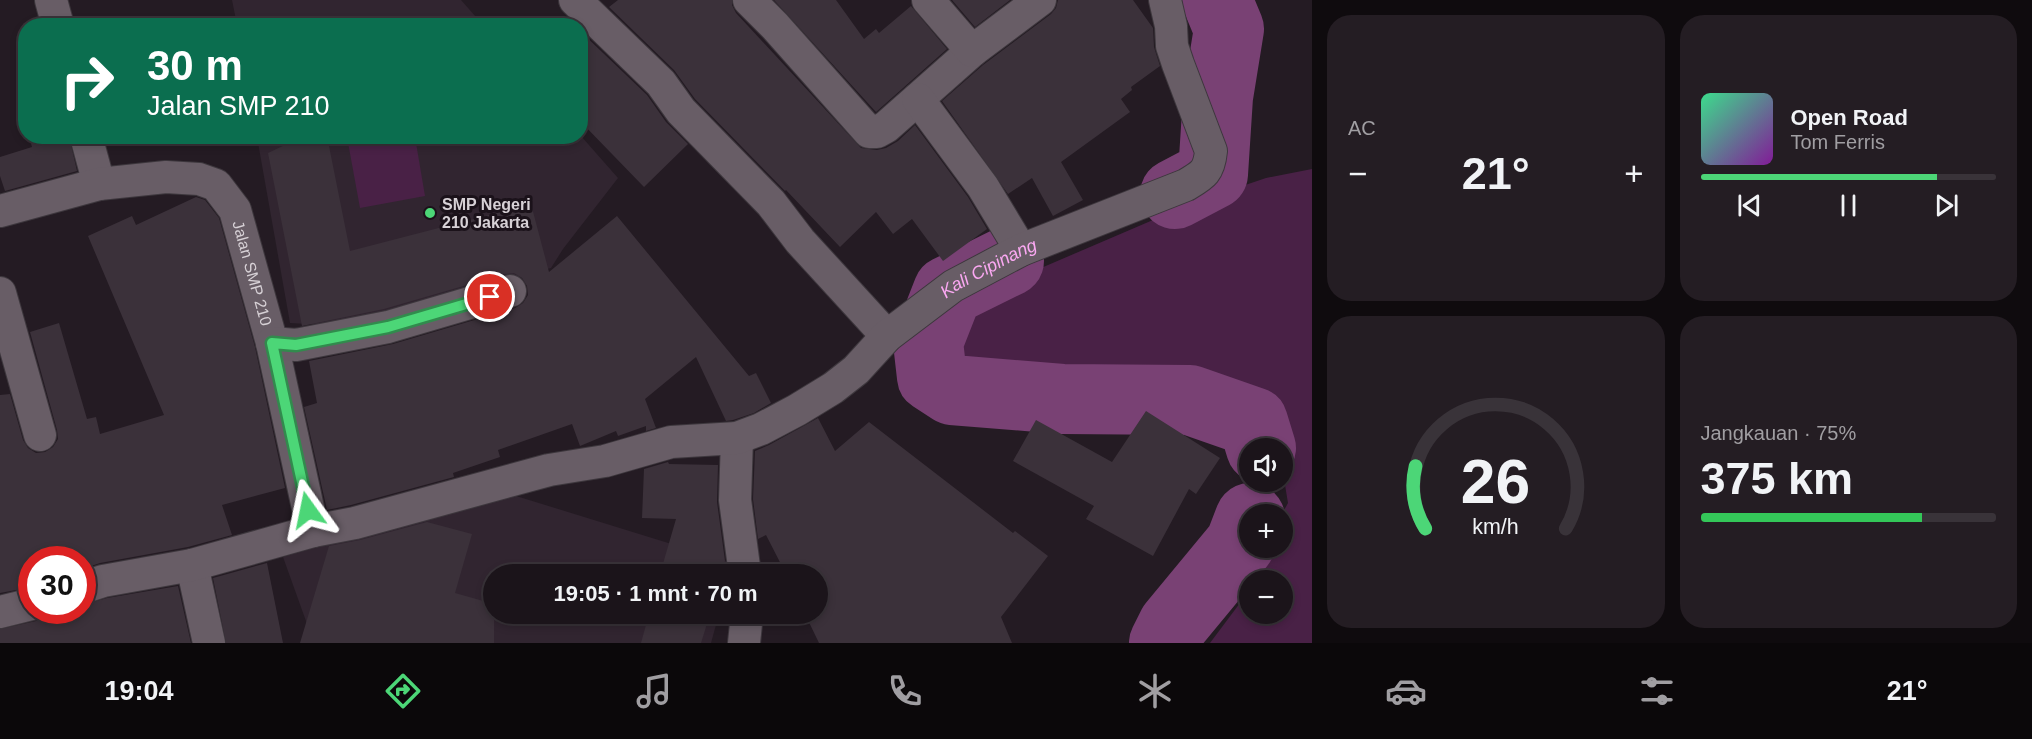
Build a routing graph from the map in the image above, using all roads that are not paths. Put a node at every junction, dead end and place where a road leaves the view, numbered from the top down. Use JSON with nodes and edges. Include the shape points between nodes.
{"nodes":[{"id":1,"x":51,"y":0,"type":"edge"},
{"id":2,"x":575,"y":0,"type":"edge"},
{"id":3,"x":749,"y":0,"type":"edge"},
{"id":4,"x":928,"y":0,"type":"edge"},
{"id":5,"x":1040,"y":0,"type":"edge"},
{"id":6,"x":1165,"y":0,"type":"edge"},
{"id":7,"x":56,"y":18,"type":"edge"},
{"id":8,"x":972,"y":51,"type":"junction"},
{"id":9,"x":918,"y":99,"type":"junction"},
{"id":10,"x":88,"y":144,"type":"edge"},
{"id":11,"x":99,"y":184,"type":"junction"},
{"id":12,"x":0,"y":211,"type":"edge"},
{"id":13,"x":1021,"y":250,"type":"junction"},
{"id":14,"x":510,"y":291,"type":"dead end"},
{"id":15,"x":0,"y":293,"type":"edge"},
{"id":16,"x":888,"y":336,"type":"junction"},
{"id":17,"x":272,"y":343,"type":"junction"},
{"id":18,"x":40,"y":435,"type":"dead end"},
{"id":19,"x":736,"y":438,"type":"junction"},
{"id":20,"x":313,"y":531,"type":"junction"},
{"id":21,"x":744,"y":564,"type":"edge"},
{"id":22,"x":192,"y":565,"type":"junction"},
{"id":23,"x":96,"y":583,"type":"edge"},
{"id":24,"x":18,"y":608,"type":"edge"},
{"id":25,"x":0,"y":612,"type":"edge"},
{"id":26,"x":746,"y":624,"type":"edge"},
{"id":27,"x":208,"y":643,"type":"edge"},
{"id":28,"x":744,"y":643,"type":"edge"}],
"edges":[{"from":1,"to":7,"type":"street"},
{"from":2,"to":16,"type":"street","via":[[661,83],[681,111],[756,187]]},
{"from":3,"to":9,"type":"street","via":[[869,132],[886,127]]},
{"from":4,"to":8,"type":"street"},
{"from":5,"to":8,"type":"street"},
{"from":6,"to":13,"type":"street","via":[[1172,46],[1211,151],[1209,166],[1186,185]]},
{"from":8,"to":9,"type":"street"},
{"from":9,"to":13,"type":"street","via":[[983,187]]},
{"from":10,"to":11,"type":"street"},
{"from":11,"to":12,"type":"street","name":"Jalan SMP 210"},
{"from":11,"to":17,"type":"street","name":"Jalan SMP 210","via":[[166,177],[216,185],[235,210]]},
{"from":13,"to":16,"type":"street","via":[[952,286]]},
{"from":14,"to":17,"type":"street","name":"Jalan SMP 210","via":[[388,327],[296,345]]},
{"from":15,"to":18,"type":"street"},
{"from":16,"to":19,"type":"street","via":[[833,388],[761,429]]},
{"from":17,"to":20,"type":"street"},
{"from":19,"to":20,"type":"street","via":[[670,442]]},
{"from":19,"to":21,"type":"street","via":[[735,500]]},
{"from":20,"to":22,"type":"street"},
{"from":22,"to":23,"type":"street"},
{"from":22,"to":27,"type":"street"},
{"from":24,"to":25,"type":"street"},
{"from":26,"to":28,"type":"street"}]}
